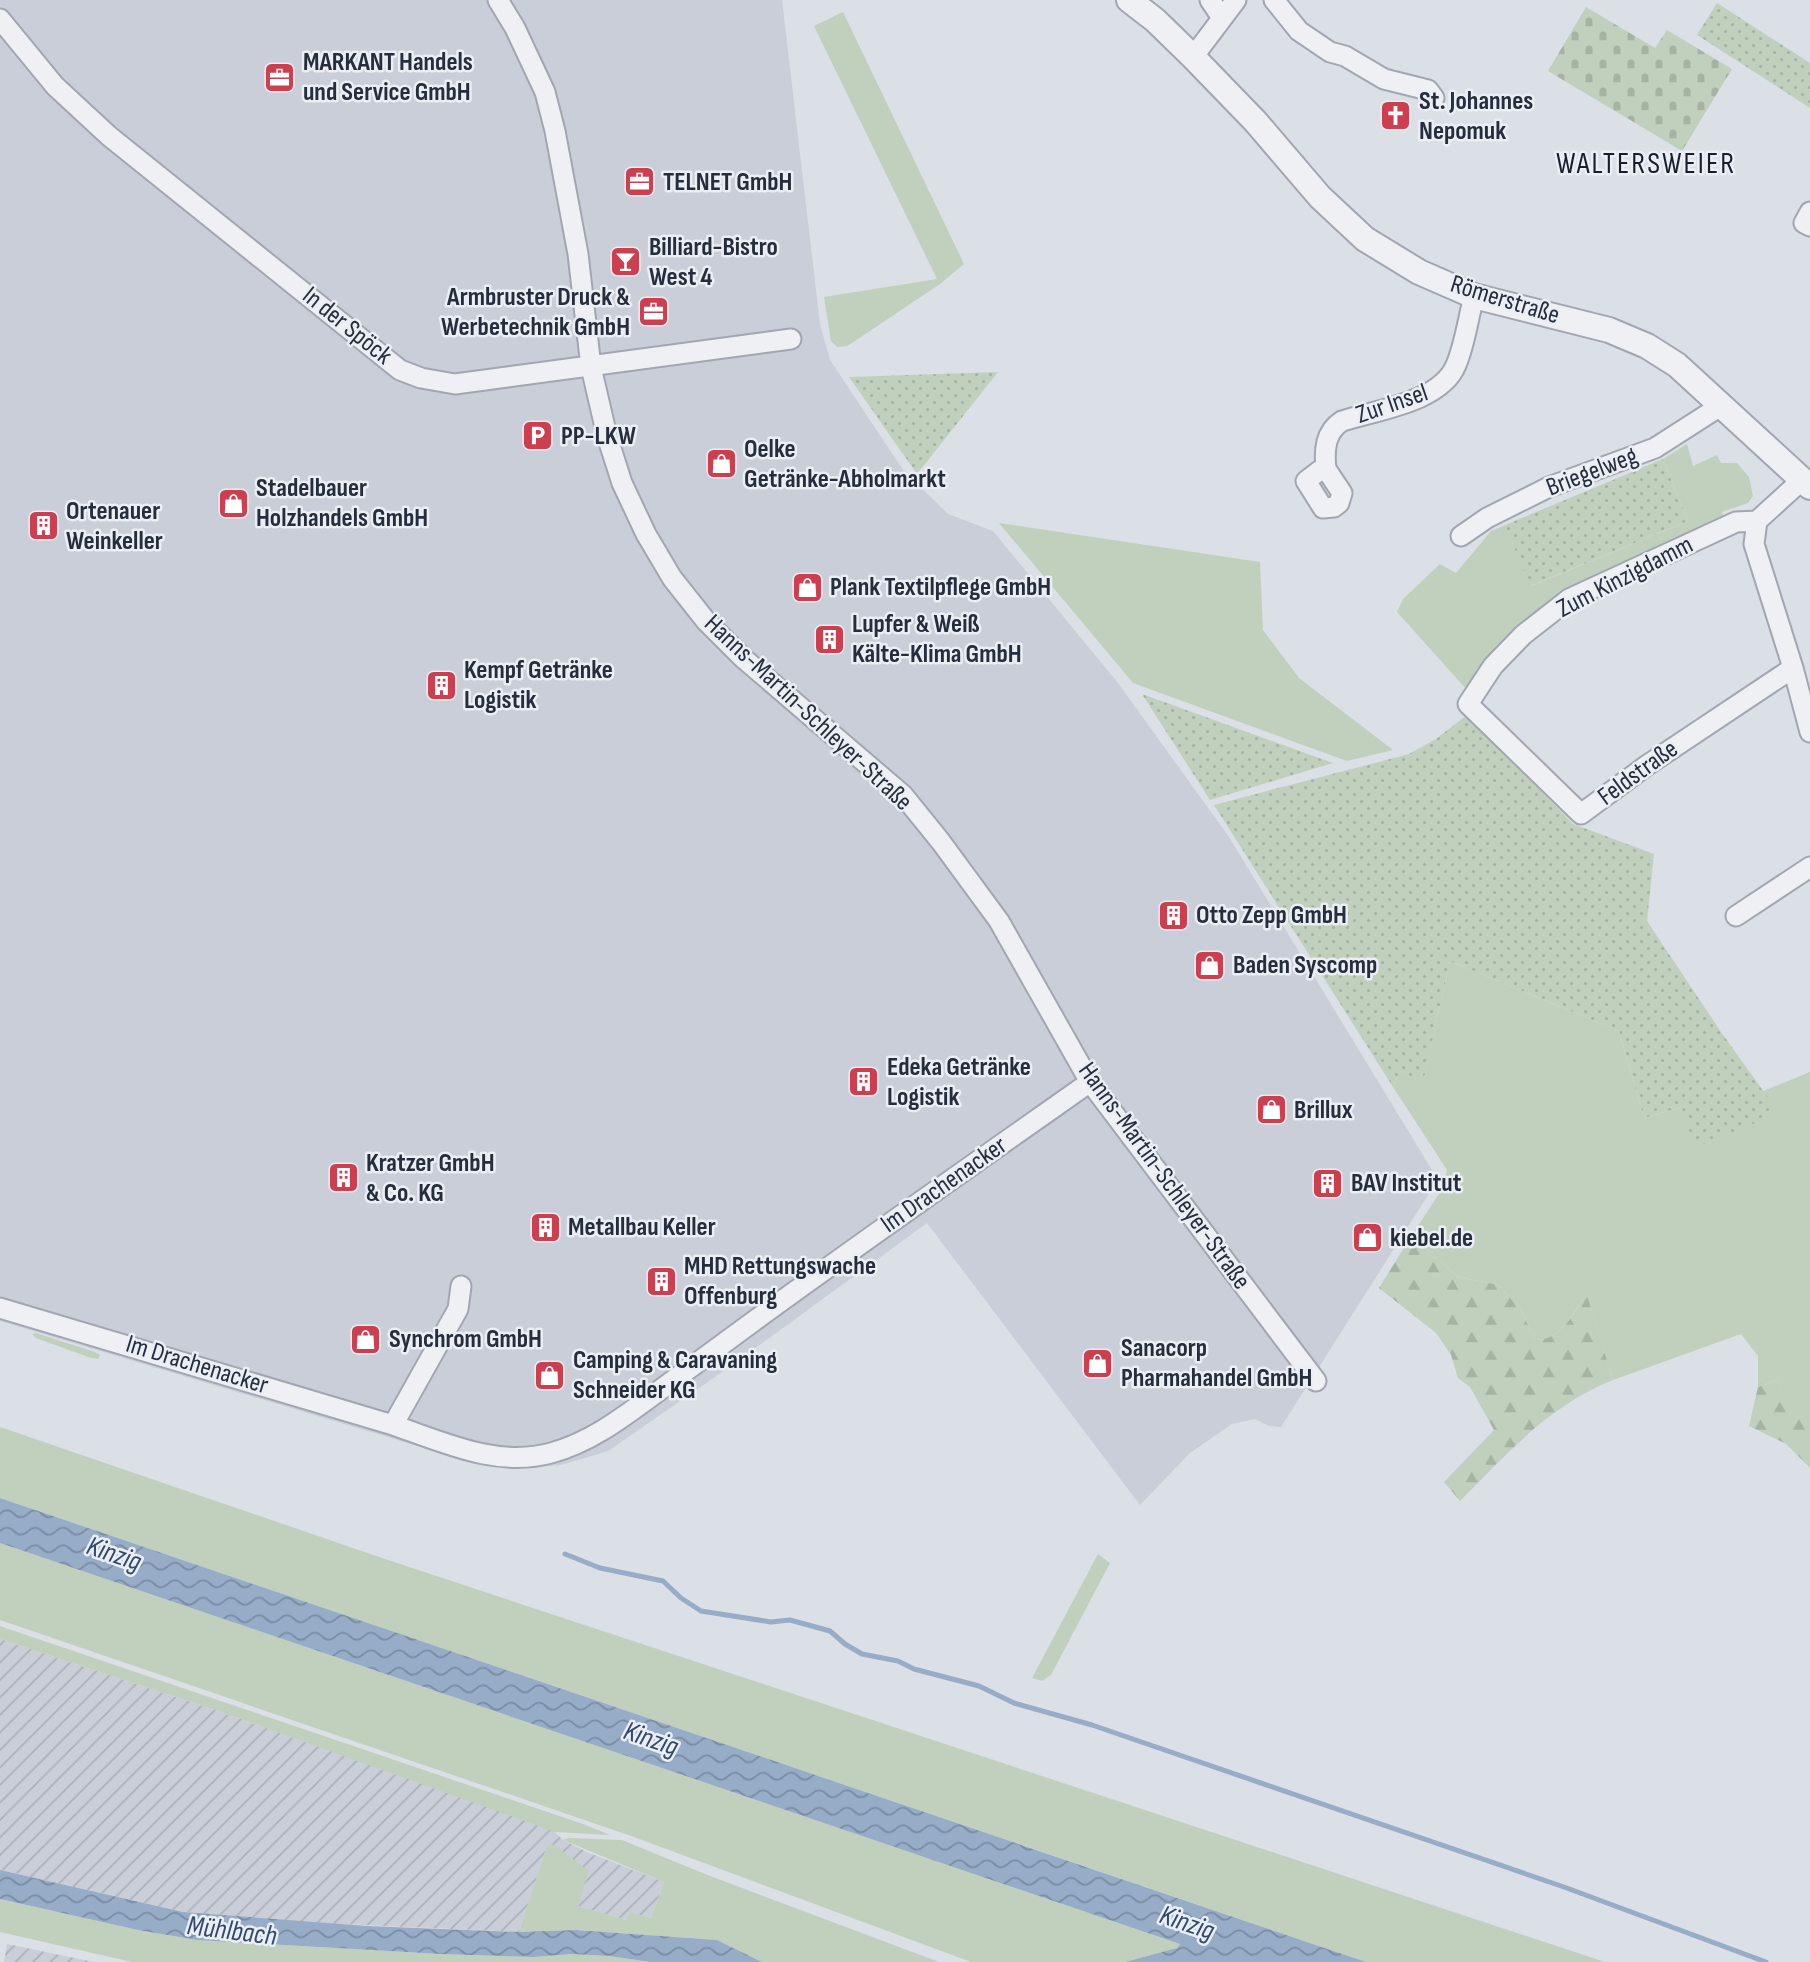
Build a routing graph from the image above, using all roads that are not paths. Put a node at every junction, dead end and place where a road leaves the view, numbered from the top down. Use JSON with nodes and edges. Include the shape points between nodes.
{"nodes":[{"id":1,"x":498,"y":0,"type":"edge"},
{"id":2,"x":1129,"y":0,"type":"edge"},
{"id":3,"x":1210,"y":0,"type":"edge"},
{"id":4,"x":1236,"y":0,"type":"edge"},
{"id":5,"x":1274,"y":0,"type":"edge"},
{"id":6,"x":1222,"y":18,"type":"junction"},
{"id":7,"x":0,"y":19,"type":"edge"},
{"id":8,"x":1193,"y":57,"type":"junction"},
{"id":9,"x":1434,"y":98,"type":"dead end"},
{"id":10,"x":1810,"y":212,"type":"edge"},
{"id":11,"x":1810,"y":226,"type":"edge"},
{"id":12,"x":1474,"y":296,"type":"junction"},
{"id":13,"x":791,"y":339,"type":"dead end"},
{"id":14,"x":591,"y":367,"type":"junction"},
{"id":15,"x":1722,"y":405,"type":"junction"},
{"id":16,"x":1326,"y":469,"type":"dead end"},
{"id":17,"x":1806,"y":483,"type":"edge"},
{"id":18,"x":1757,"y":521,"type":"junction"},
{"id":19,"x":1461,"y":536,"type":"dead end"},
{"id":20,"x":1793,"y":668,"type":"junction"},
{"id":21,"x":1468,"y":704,"type":"joint"},
{"id":22,"x":1810,"y":733,"type":"edge"},
{"id":23,"x":1810,"y":867,"type":"edge"},
{"id":24,"x":1736,"y":916,"type":"dead end"},
{"id":25,"x":1090,"y":1082,"type":"junction"},
{"id":26,"x":461,"y":1286,"type":"dead end"},
{"id":27,"x":0,"y":1308,"type":"edge"},
{"id":28,"x":1316,"y":1381,"type":"dead end"},
{"id":29,"x":393,"y":1424,"type":"junction"}],
"edges":[{"from":1,"to":14,"type":"street","name":"Hanns-Martin-Schleyer-Straße","via":[[545,92],[555,131],[578,254]]},
{"from":2,"to":8,"type":"street","name":"Römerstraße"},
{"from":3,"to":6,"type":"street"},
{"from":4,"to":6,"type":"street"},
{"from":5,"to":9,"type":"street","via":[[1298,31],[1330,52],[1345,55],[1384,79],[1428,90]]},
{"from":6,"to":8,"type":"street"},
{"from":7,"to":14,"type":"street","name":"In der Spöck","via":[[55,86],[109,136],[400,370],[421,379],[455,384]]},
{"from":8,"to":12,"type":"street","name":"Römerstraße","via":[[1320,197],[1365,239],[1419,272]]},
{"from":10,"to":11,"type":"street","via":[[1804,223]]},
{"from":12,"to":15,"type":"street","name":"Römerstraße","via":[[1609,330],[1647,346],[1677,365]]},
{"from":12,"to":16,"type":"street","name":"Zur Insel","via":[[1457,363],[1446,381],[1428,396],[1336,425],[1326,442]]},
{"from":13,"to":14,"type":"street","name":"In der Spöck"},
{"from":14,"to":25,"type":"street","name":"Hanns-Martin-Schleyer-Straße","via":[[622,483],[671,578],[743,657],[903,795],[999,921]]},
{"from":15,"to":17,"type":"street","name":"Römerstraße"},
{"from":15,"to":19,"type":"street","name":"Briegelweg","via":[[1655,448],[1549,487]]},
{"from":17,"to":18,"type":"street"},
{"from":18,"to":20,"type":"street","via":[[1754,544]]},
{"from":18,"to":21,"type":"street","name":"Zum Kinzigdamm","via":[[1736,522],[1569,599],[1493,666]]},
{"from":20,"to":21,"type":"street","name":"Feldstraße","via":[[1581,814]]},
{"from":20,"to":22,"type":"street"},
{"from":23,"to":24,"type":"street"},
{"from":25,"to":28,"type":"street","name":"Hanns-Martin-Schleyer-Straße"},
{"from":25,"to":29,"type":"street","name":"Im Drachenacker","via":[[635,1408],[573,1447],[550,1454],[494,1457]]},
{"from":26,"to":29,"type":"street","via":[[458,1309]]},
{"from":27,"to":29,"type":"street","name":"Im Drachenacker"}]}
